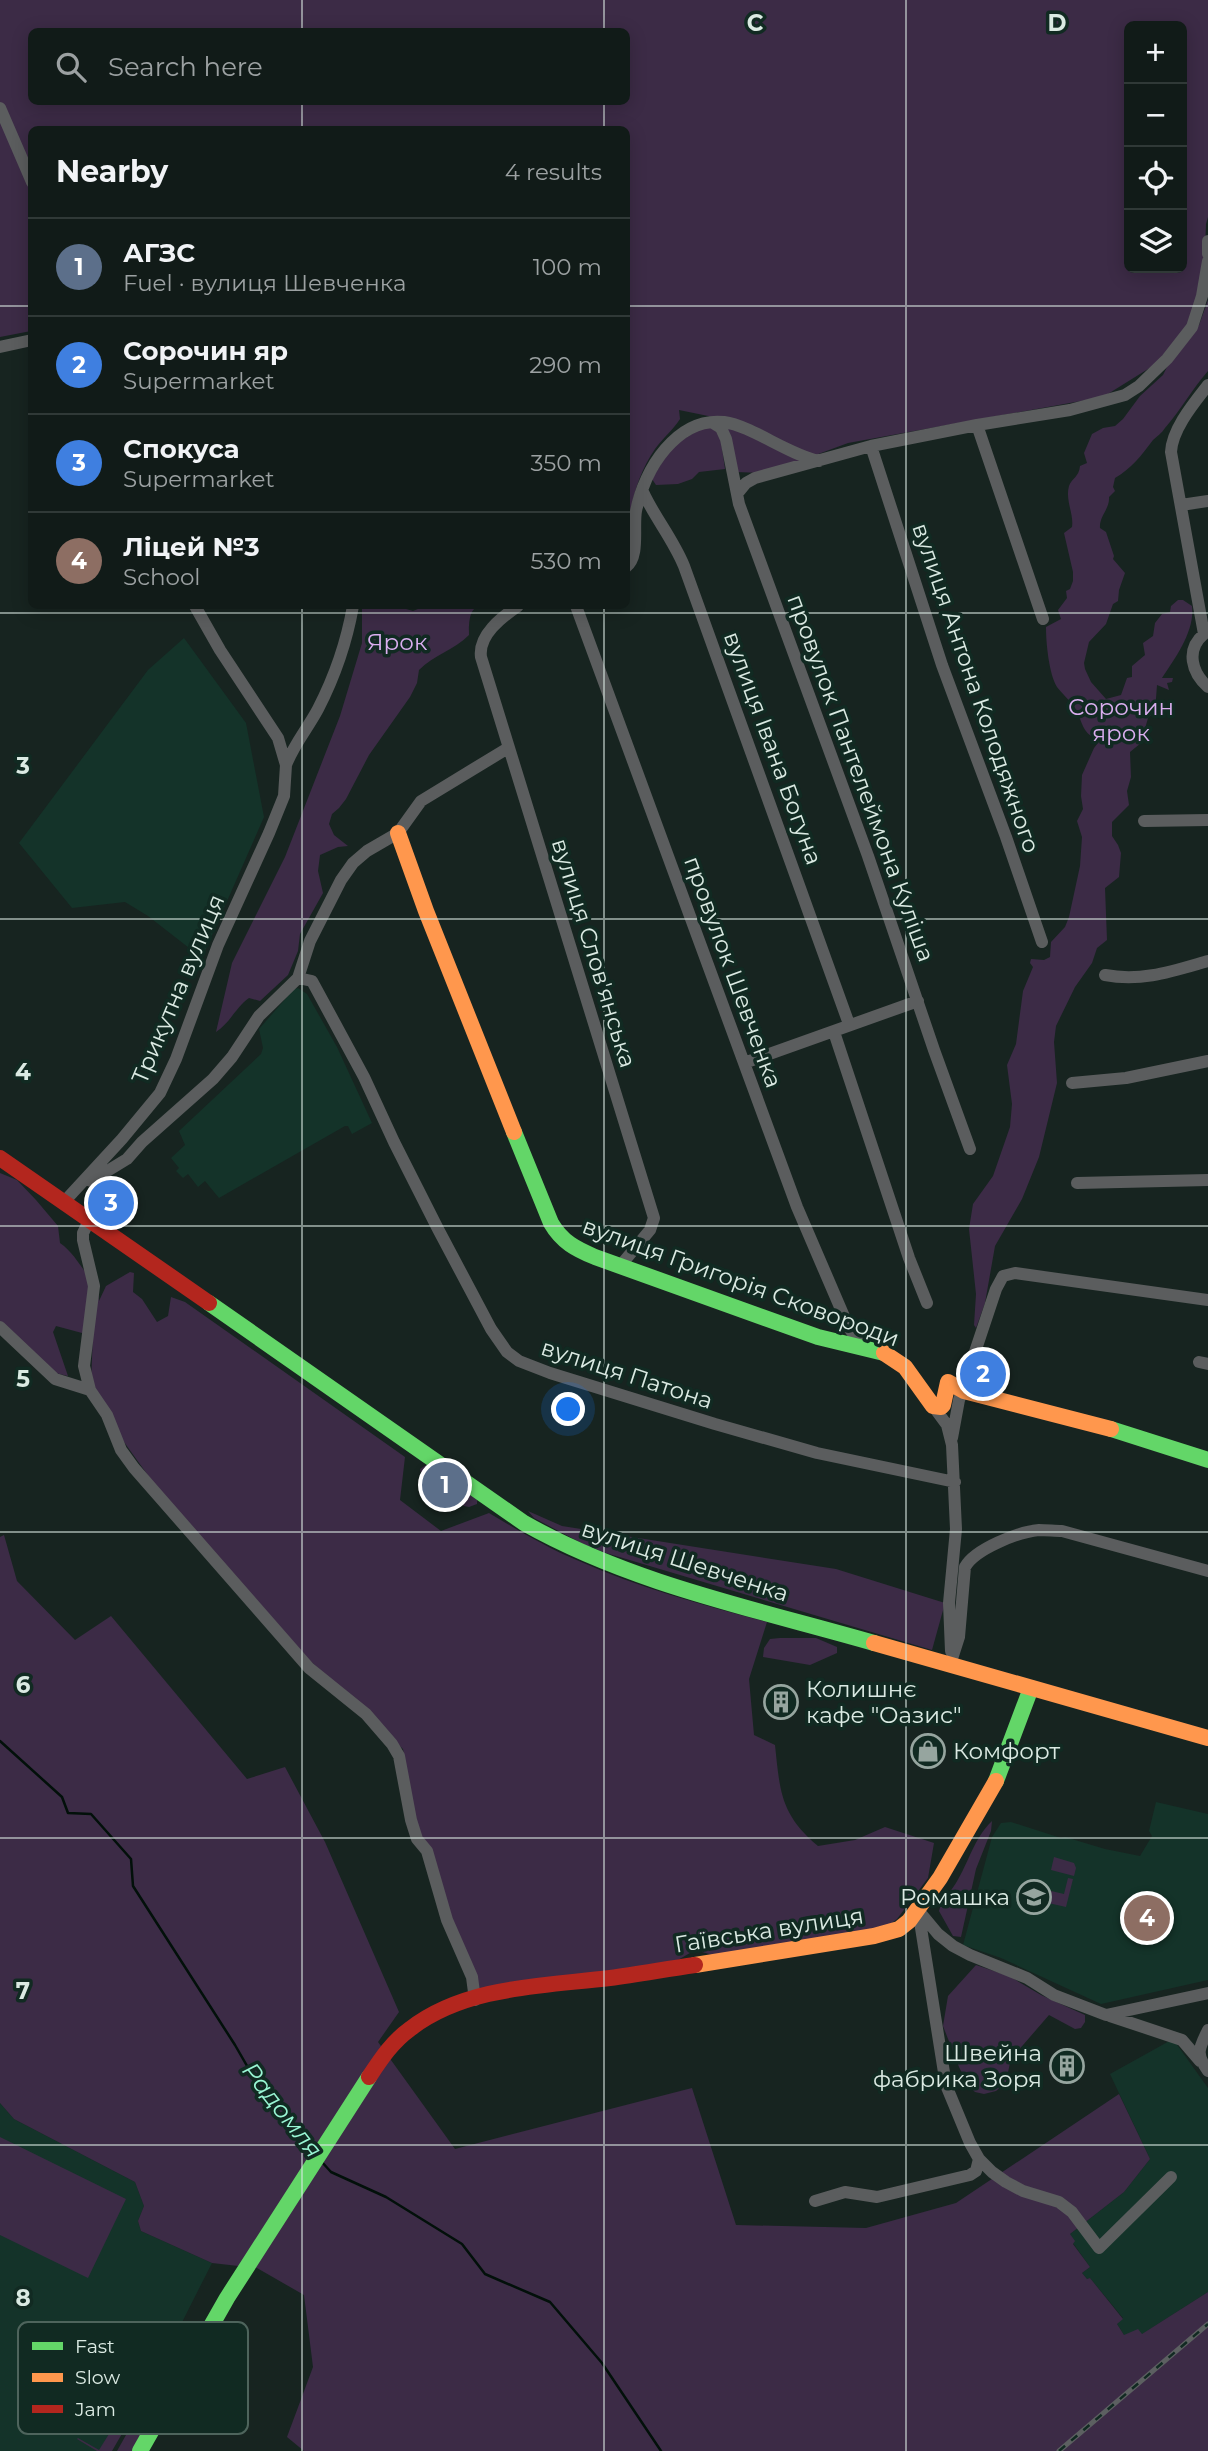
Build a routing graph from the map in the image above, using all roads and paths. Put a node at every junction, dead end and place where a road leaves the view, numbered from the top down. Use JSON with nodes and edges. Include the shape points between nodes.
{"nodes":[{"id":1,"x":0,"y":108,"type":"edge"},
{"id":2,"x":28,"y":173,"type":"edge"},
{"id":3,"x":1208,"y":242,"type":"edge"},
{"id":4,"x":1208,"y":254,"type":"edge"},
{"id":5,"x":1208,"y":261,"type":"edge"},
{"id":6,"x":28,"y":341,"type":"edge"},
{"id":7,"x":0,"y":347,"type":"edge"},
{"id":8,"x":1208,"y":384,"type":"edge"},
{"id":9,"x":713,"y":423,"type":"junction"},
{"id":10,"x":977,"y":425,"type":"junction"},
{"id":11,"x":871,"y":446,"type":"junction"},
{"id":12,"x":819,"y":461,"type":"junction"},
{"id":13,"x":643,"y":492,"type":"junction"},
{"id":14,"x":737,"y":494,"type":"junction"},
{"id":15,"x":1208,"y":501,"type":"edge"},
{"id":16,"x":1181,"y":505,"type":"junction"},
{"id":17,"x":630,"y":562,"type":"edge"},
{"id":18,"x":197,"y":609,"type":"edge"},
{"id":19,"x":352,"y":609,"type":"edge"},
{"id":20,"x":514,"y":609,"type":"edge"},
{"id":21,"x":577,"y":609,"type":"edge"},
{"id":22,"x":1043,"y":619,"type":"dead end"},
{"id":23,"x":1206,"y":634,"type":"edge"},
{"id":24,"x":1208,"y":687,"type":"edge"},
{"id":25,"x":508,"y":748,"type":"junction"},
{"id":26,"x":286,"y":765,"type":"junction"},
{"id":27,"x":1208,"y":820,"type":"edge"},
{"id":28,"x":1144,"y":821,"type":"dead end"},
{"id":29,"x":398,"y":833,"type":"junction"},
{"id":30,"x":1042,"y":942,"type":"dead end"},
{"id":31,"x":1208,"y":961,"type":"edge"},
{"id":32,"x":1105,"y":975,"type":"dead end"},
{"id":33,"x":298,"y":978,"type":"junction"},
{"id":34,"x":918,"y":1001,"type":"junction"},
{"id":35,"x":849,"y":1024,"type":"junction"},
{"id":36,"x":834,"y":1032,"type":"junction"},
{"id":37,"x":1208,"y":1061,"type":"edge"},
{"id":38,"x":744,"y":1063,"type":"junction"},
{"id":39,"x":1072,"y":1083,"type":"dead end"},
{"id":40,"x":970,"y":1149,"type":"dead end"},
{"id":41,"x":0,"y":1158,"type":"edge"},
{"id":42,"x":1208,"y":1180,"type":"edge"},
{"id":43,"x":1077,"y":1183,"type":"dead end"},
{"id":44,"x":63,"y":1203,"type":"junction"},
{"id":45,"x":89,"y":1221,"type":"junction"},
{"id":46,"x":621,"y":1265,"type":"junction"},
{"id":47,"x":1208,"y":1300,"type":"edge"},
{"id":48,"x":927,"y":1303,"type":"dead end"},
{"id":49,"x":0,"y":1327,"type":"edge"},
{"id":50,"x":978,"y":1343,"type":"junction"},
{"id":51,"x":863,"y":1347,"type":"junction"},
{"id":52,"x":948,"y":1381,"type":"junction"},
{"id":53,"x":90,"y":1390,"type":"junction"},
{"id":54,"x":964,"y":1391,"type":"junction"},
{"id":55,"x":933,"y":1406,"type":"junction"},
{"id":56,"x":952,"y":1438,"type":"junction"},
{"id":57,"x":1208,"y":1460,"type":"edge"},
{"id":58,"x":955,"y":1482,"type":"junction"},
{"id":59,"x":1208,"y":1571,"type":"edge"},
{"id":60,"x":937,"y":1662,"type":"junction"},
{"id":61,"x":1031,"y":1688,"type":"junction"},
{"id":62,"x":1208,"y":1738,"type":"edge"},
{"id":63,"x":918,"y":1909,"type":"junction"},
{"id":64,"x":1208,"y":1993,"type":"edge"},
{"id":65,"x":475,"y":2000,"type":"junction"},
{"id":66,"x":1106,"y":2014,"type":"junction"},
{"id":67,"x":1208,"y":2030,"type":"edge"},
{"id":68,"x":1204,"y":2066,"type":"edge"},
{"id":69,"x":979,"y":2159,"type":"junction"},
{"id":70,"x":1171,"y":2177,"type":"dead end"},
{"id":71,"x":815,"y":2201,"type":"dead end"},
{"id":72,"x":215,"y":2322,"type":"edge"},
{"id":73,"x":151,"y":2434,"type":"edge"},
{"id":74,"x":141,"y":2451,"type":"edge"}],
"edges":[{"from":1,"to":2,"type":"street"},
{"from":3,"to":4,"type":"street"},
{"from":5,"to":10,"type":"street","via":[[1192,327],[1139,386],[1125,395],[1070,410]]},
{"from":6,"to":7,"type":"street"},
{"from":8,"to":16,"type":"street","via":[[1171,446]]},
{"from":9,"to":12,"type":"street","via":[[735,425]]},
{"from":9,"to":13,"type":"street","via":[[694,425],[678,435]]},
{"from":9,"to":14,"type":"street","name":"провулок Пантелеймона Куліша","via":[[726,439]]},
{"from":10,"to":11,"type":"street"},
{"from":10,"to":22,"type":"street"},
{"from":11,"to":12,"type":"street"},
{"from":11,"to":30,"type":"street","name":"вулиця Антона Колодяжного"},
{"from":12,"to":14,"type":"street","via":[[755,478]]},
{"from":13,"to":17,"type":"street","via":[[636,510]]},
{"from":13,"to":35,"type":"street","name":"вулиця Івана Богуна","via":[[684,566]]},
{"from":14,"to":34,"type":"street","name":"провулок Пантелеймона Куліша"},
{"from":15,"to":16,"type":"street"},
{"from":16,"to":23,"type":"street"},
{"from":18,"to":26,"type":"street","name":"Трикутна вулиця","via":[[278,738]]},
{"from":19,"to":26,"type":"street","name":"Трикутна вулиця","via":[[337,665]]},
{"from":20,"to":25,"type":"street","name":"вулиця Слов'янська","via":[[481,644]]},
{"from":21,"to":38,"type":"street","name":"провулок Шевченка"},
{"from":23,"to":24,"type":"street","via":[[1195,646],[1193,662]]},
{"from":25,"to":29,"type":"street","via":[[421,801]]},
{"from":25,"to":46,"type":"street","name":"вулиця Слов'янська","via":[[654,1218],[650,1230]]},
{"from":26,"to":44,"type":"street","name":"Трикутна вулиця","via":[[284,796],[218,945],[168,1078],[135,1124]]},
{"from":27,"to":28,"type":"street"},
{"from":29,"to":33,"type":"street","via":[[367,851],[346,871],[310,941]]},
{"from":29,"to":46,"type":"street","name":"вулиця Григорія Сковороди","via":[[556,1235],[578,1250]]},
{"from":31,"to":32,"type":"street","via":[[1154,977]]},
{"from":33,"to":44,"type":"street","via":[[259,1016],[213,1079],[127,1159]]},
{"from":33,"to":58,"type":"street","name":"вулиця Патона","via":[[312,981],[324,1002],[483,1314],[513,1357],[572,1380],[817,1453]]},
{"from":34,"to":35,"type":"street"},
{"from":34,"to":40,"type":"street","name":"провулок Пантелеймона Куліша"},
{"from":35,"to":36,"type":"street"},
{"from":36,"to":38,"type":"street"},
{"from":36,"to":48,"type":"street"},
{"from":37,"to":39,"type":"street","via":[[1126,1078]]},
{"from":38,"to":51,"type":"street","name":"провулок Шевченка","via":[[797,1207],[849,1328]]},
{"from":41,"to":44,"type":"street","name":"вулиця Шевченка"},
{"from":42,"to":43,"type":"street"},
{"from":44,"to":45,"type":"street","name":"вулиця Шевченка"},
{"from":45,"to":53,"type":"street","via":[[83,1240],[94,1286],[84,1366]]},
{"from":45,"to":60,"type":"street","name":"вулиця Шевченка","via":[[524,1523],[565,1546],[634,1574]]},
{"from":46,"to":51,"type":"street","name":"вулиця Григорія Сковороди","via":[[818,1336]]},
{"from":47,"to":50,"type":"street","via":[[1010,1273],[998,1284]]},
{"from":49,"to":53,"type":"street","via":[[55,1379]]},
{"from":50,"to":52,"type":"street","via":[[963,1370]]},
{"from":50,"to":54,"type":"street"},
{"from":51,"to":55,"type":"street","name":"вулиця Григорія Сковороди","via":[[903,1364]]},
{"from":52,"to":54,"type":"street"},
{"from":52,"to":55,"type":"street","via":[[943,1405]]},
{"from":53,"to":65,"type":"street","via":[[134,1468],[309,1668],[366,1714],[392,1744],[399,1756],[417,1839],[427,1851],[447,1920],[472,1977]]},
{"from":54,"to":56,"type":"street"},
{"from":54,"to":57,"type":"street","via":[[1093,1423]]},
{"from":55,"to":56,"type":"street"},
{"from":56,"to":58,"type":"street"},
{"from":58,"to":60,"type":"street","via":[[956,1529]]},
{"from":59,"to":60,"type":"street","via":[[1062,1531],[1020,1535],[969,1559],[960,1637]]},
{"from":60,"to":61,"type":"street","name":"вулиця Шевченка"},
{"from":61,"to":62,"type":"street","name":"вулиця Шевченка"},
{"from":61,"to":63,"type":"street","name":"Гаївська вулиця","via":[[997,1779]]},
{"from":63,"to":65,"type":"street","name":"Гаївська вулиця","via":[[898,1929],[874,1936],[636,1975],[522,1988]]},
{"from":63,"to":66,"type":"street","via":[[953,1946],[1027,1978],[1054,1995]]},
{"from":63,"to":69,"type":"street","via":[[946,2085]]},
{"from":64,"to":66,"type":"street"},
{"from":65,"to":72,"type":"street","name":"Гаївська вулиця","via":[[421,2020],[386,2051]]},
{"from":66,"to":68,"type":"street","via":[[1182,2040]]},
{"from":67,"to":68,"type":"street","via":[[1198,2052]]},
{"from":69,"to":70,"type":"street","via":[[1023,2192],[1059,2202],[1072,2211],[1099,2248]]},
{"from":69,"to":71,"type":"street","via":[[970,2175],[877,2197],[845,2192]]},
{"from":73,"to":74,"type":"street","name":"Гаївська вулиця"}]}
